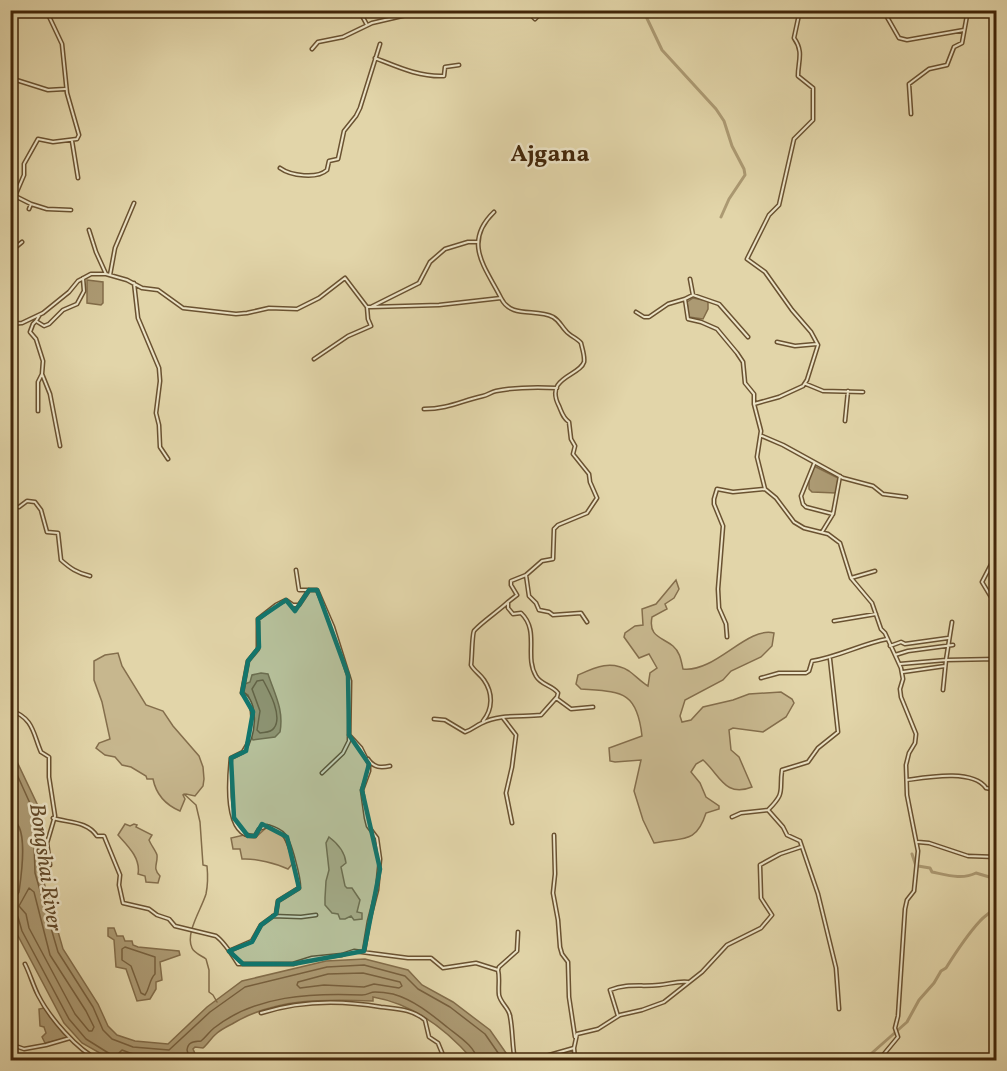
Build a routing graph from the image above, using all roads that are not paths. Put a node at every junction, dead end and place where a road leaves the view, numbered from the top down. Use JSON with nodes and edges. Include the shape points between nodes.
{"nodes":[{"id":1,"x":46,"y":10,"type":"edge"},
{"id":2,"x":359,"y":10,"type":"edge"},
{"id":3,"x":428,"y":10,"type":"edge"},
{"id":4,"x":468,"y":10,"type":"edge"},
{"id":5,"x":491,"y":10,"type":"edge"},
{"id":6,"x":526,"y":10,"type":"edge"},
{"id":7,"x":544,"y":10,"type":"edge"},
{"id":8,"x":800,"y":10,"type":"edge"},
{"id":9,"x":883,"y":10,"type":"edge"},
{"id":10,"x":968,"y":10,"type":"edge"},
{"id":11,"x":367,"y":25,"type":"junction"},
{"id":12,"x":964,"y":30,"type":"junction"},
{"id":13,"x":10,"y":43,"type":"edge"},
{"id":14,"x":380,"y":44,"type":"dead end"},
{"id":15,"x":312,"y":49,"type":"dead end"},
{"id":16,"x":375,"y":58,"type":"junction"},
{"id":17,"x":10,"y":64,"type":"edge"},
{"id":18,"x":459,"y":65,"type":"dead end"},
{"id":19,"x":10,"y":78,"type":"edge"},
{"id":20,"x":66,"y":88,"type":"junction"},
{"id":21,"x":911,"y":114,"type":"dead end"},
{"id":22,"x":72,"y":141,"type":"junction"},
{"id":23,"x":280,"y":168,"type":"dead end"},
{"id":24,"x":78,"y":178,"type":"dead end"},
{"id":25,"x":15,"y":196,"type":"junction"},
{"id":26,"x":10,"y":199,"type":"edge"},
{"id":27,"x":134,"y":203,"type":"dead end"},
{"id":28,"x":31,"y":204,"type":"junction"},
{"id":29,"x":29,"y":209,"type":"dead end"},
{"id":30,"x":71,"y":210,"type":"dead end"},
{"id":31,"x":494,"y":212,"type":"dead end"},
{"id":32,"x":89,"y":230,"type":"dead end"},
{"id":33,"x":22,"y":242,"type":"dead end"},
{"id":34,"x":478,"y":242,"type":"junction"},
{"id":35,"x":10,"y":252,"type":"edge"},
{"id":36,"x":108,"y":275,"type":"junction"},
{"id":37,"x":83,"y":278,"type":"junction"},
{"id":38,"x":690,"y":279,"type":"dead end"},
{"id":39,"x":134,"y":283,"type":"junction"},
{"id":40,"x":693,"y":295,"type":"junction"},
{"id":41,"x":501,"y":298,"type":"junction"},
{"id":42,"x":685,"y":299,"type":"junction"},
{"id":43,"x":369,"y":307,"type":"junction"},
{"id":44,"x":636,"y":312,"type":"dead end"},
{"id":45,"x":39,"y":315,"type":"junction"},
{"id":46,"x":36,"y":321,"type":"junction"},
{"id":47,"x":10,"y":324,"type":"edge"},
{"id":48,"x":748,"y":337,"type":"dead end"},
{"id":49,"x":777,"y":342,"type":"dead end"},
{"id":50,"x":817,"y":344,"type":"junction"},
{"id":51,"x":314,"y":359,"type":"dead end"},
{"id":52,"x":42,"y":374,"type":"junction"},
{"id":53,"x":806,"y":384,"type":"junction"},
{"id":54,"x":557,"y":388,"type":"junction"},
{"id":55,"x":848,"y":391,"type":"junction"},
{"id":56,"x":863,"y":392,"type":"dead end"},
{"id":57,"x":754,"y":404,"type":"junction"},
{"id":58,"x":424,"y":409,"type":"dead end"},
{"id":59,"x":38,"y":411,"type":"dead end"},
{"id":60,"x":845,"y":421,"type":"dead end"},
{"id":61,"x":761,"y":436,"type":"junction"},
{"id":62,"x":60,"y":446,"type":"dead end"},
{"id":63,"x":168,"y":459,"type":"dead end"},
{"id":64,"x":814,"y":463,"type":"junction"},
{"id":65,"x":840,"y":476,"type":"junction"},
{"id":66,"x":765,"y":489,"type":"junction"},
{"id":67,"x":906,"y":497,"type":"dead end"},
{"id":68,"x":10,"y":507,"type":"edge"},
{"id":69,"x":834,"y":514,"type":"junction"},
{"id":70,"x":822,"y":532,"type":"junction"},
{"id":71,"x":996,"y":555,"type":"edge"},
{"id":72,"x":296,"y":570,"type":"dead end"},
{"id":73,"x":875,"y":571,"type":"dead end"},
{"id":74,"x":526,"y":575,"type":"junction"},
{"id":75,"x":90,"y":576,"type":"dead end"},
{"id":76,"x":851,"y":578,"type":"junction"},
{"id":77,"x":309,"y":590,"type":"junction"},
{"id":78,"x":996,"y":599,"type":"edge"},
{"id":79,"x":508,"y":602,"type":"junction"},
{"id":80,"x":876,"y":614,"type":"junction"},
{"id":81,"x":834,"y":621,"type":"dead end"},
{"id":82,"x":588,"y":622,"type":"dead end"},
{"id":83,"x":952,"y":622,"type":"dead end"},
{"id":84,"x":727,"y":638,"type":"dead end"},
{"id":85,"x":950,"y":638,"type":"junction"},
{"id":86,"x":887,"y":639,"type":"junction"},
{"id":87,"x":953,"y":645,"type":"dead end"},
{"id":88,"x":890,"y":646,"type":"junction"},
{"id":89,"x":948,"y":646,"type":"junction"},
{"id":90,"x":895,"y":654,"type":"junction"},
{"id":91,"x":10,"y":658,"type":"edge"},
{"id":92,"x":830,"y":658,"type":"junction"},
{"id":93,"x":996,"y":659,"type":"edge"},
{"id":94,"x":945,"y":660,"type":"junction"},
{"id":95,"x":900,"y":664,"type":"junction"},
{"id":96,"x":945,"y":666,"type":"junction"},
{"id":97,"x":996,"y":666,"type":"edge"},
{"id":98,"x":902,"y":672,"type":"junction"},
{"id":99,"x":10,"y":675,"type":"edge"},
{"id":100,"x":762,"y":678,"type":"dead end"},
{"id":101,"x":943,"y":690,"type":"dead end"},
{"id":102,"x":556,"y":698,"type":"junction"},
{"id":103,"x":593,"y":706,"type":"dead end"},
{"id":104,"x":10,"y":710,"type":"edge"},
{"id":105,"x":503,"y":718,"type":"junction"},
{"id":106,"x":434,"y":719,"type":"dead end"},
{"id":107,"x":482,"y":723,"type":"junction"},
{"id":108,"x":349,"y":735,"type":"junction"},
{"id":109,"x":367,"y":757,"type":"junction"},
{"id":110,"x":390,"y":766,"type":"dead end"},
{"id":111,"x":322,"y":773,"type":"dead end"},
{"id":112,"x":907,"y":780,"type":"junction"},
{"id":113,"x":996,"y":790,"type":"edge"},
{"id":114,"x":768,"y":810,"type":"junction"},
{"id":115,"x":53,"y":818,"type":"junction"},
{"id":116,"x":732,"y":818,"type":"dead end"},
{"id":117,"x":512,"y":823,"type":"dead end"},
{"id":118,"x":554,"y":835,"type":"dead end"},
{"id":119,"x":918,"y":842,"type":"junction"},
{"id":120,"x":802,"y":847,"type":"junction"},
{"id":121,"x":996,"y":857,"type":"edge"},
{"id":122,"x":50,"y":865,"type":"dead end"},
{"id":123,"x":316,"y":915,"type":"dead end"},
{"id":124,"x":273,"y":916,"type":"junction"},
{"id":125,"x":518,"y":932,"type":"dead end"},
{"id":126,"x":229,"y":951,"type":"junction"},
{"id":127,"x":364,"y":951,"type":"junction"},
{"id":128,"x":25,"y":964,"type":"dead end"},
{"id":129,"x":498,"y":970,"type":"junction"},
{"id":130,"x":688,"y":982,"type":"junction"},
{"id":131,"x":839,"y":1009,"type":"dead end"},
{"id":132,"x":261,"y":1013,"type":"dead end"},
{"id":133,"x":618,"y":1016,"type":"junction"},
{"id":134,"x":575,"y":1037,"type":"junction"},
{"id":135,"x":70,"y":1038,"type":"junction"},
{"id":136,"x":10,"y":1044,"type":"edge"},
{"id":137,"x":574,"y":1048,"type":"junction"},
{"id":138,"x":99,"y":1060,"type":"edge"},
{"id":139,"x":445,"y":1060,"type":"edge"},
{"id":140,"x":515,"y":1060,"type":"edge"},
{"id":141,"x":536,"y":1060,"type":"edge"},
{"id":142,"x":574,"y":1060,"type":"edge"},
{"id":143,"x":879,"y":1060,"type":"edge"}],
"edges":[{"from":1,"to":20,"type":"street","via":[[62,44]]},
{"from":2,"to":11,"type":"street"},
{"from":3,"to":11,"type":"street"},
{"from":4,"to":5,"type":"street"},
{"from":6,"to":7,"type":"street","via":[[535,20]]},
{"from":8,"to":50,"type":"street","via":[[794,39],[800,50],[798,76],[813,88],[813,120],[794,140],[781,198],[748,252],[748,261],[765,272]]},
{"from":9,"to":12,"type":"street","via":[[899,38],[907,40]]},
{"from":10,"to":12,"type":"street"},
{"from":11,"to":15,"type":"street","via":[[343,37],[318,42]]},
{"from":12,"to":21,"type":"street","via":[[962,43],[954,47],[947,65],[929,69],[909,84]]},
{"from":13,"to":17,"type":"street"},
{"from":14,"to":16,"type":"street"},
{"from":16,"to":18,"type":"street","via":[[428,76],[444,76],[445,67]]},
{"from":16,"to":23,"type":"street","via":[[360,108],[344,131],[338,159],[329,161],[327,170],[321,174],[286,173]]},
{"from":19,"to":20,"type":"street","via":[[48,90]]},
{"from":20,"to":22,"type":"street","via":[[78,131],[78,137]]},
{"from":22,"to":24,"type":"street"},
{"from":22,"to":25,"type":"street","via":[[38,139],[23,165],[24,175]]},
{"from":25,"to":26,"type":"street"},
{"from":25,"to":28,"type":"street"},
{"from":27,"to":36,"type":"street"},
{"from":28,"to":29,"type":"street"},
{"from":28,"to":30,"type":"street"},
{"from":31,"to":34,"type":"street"},
{"from":32,"to":36,"type":"street"},
{"from":33,"to":35,"type":"street"},
{"from":34,"to":41,"type":"street","via":[[480,259]]},
{"from":34,"to":43,"type":"street","via":[[445,249],[430,262],[419,283]]},
{"from":36,"to":37,"type":"street"},
{"from":36,"to":39,"type":"street"},
{"from":37,"to":45,"type":"street"},
{"from":37,"to":46,"type":"street","via":[[85,288],[77,304],[63,310],[49,324],[44,326]]},
{"from":38,"to":40,"type":"street"},
{"from":39,"to":43,"type":"street","via":[[158,290],[183,308],[236,314],[269,308],[297,309],[345,278]]},
{"from":39,"to":63,"type":"street","via":[[138,318],[159,368],[156,413],[160,447]]},
{"from":40,"to":42,"type":"street"},
{"from":40,"to":48,"type":"street","via":[[719,304]]},
{"from":41,"to":43,"type":"street"},
{"from":41,"to":54,"type":"street","via":[[512,309],[551,316],[581,343],[584,362],[562,379]]},
{"from":42,"to":44,"type":"street","via":[[668,304],[649,317]]},
{"from":42,"to":57,"type":"street","via":[[688,319],[717,329],[740,356]]},
{"from":43,"to":51,"type":"street","via":[[371,326]]},
{"from":45,"to":46,"type":"street"},
{"from":45,"to":47,"type":"street"},
{"from":46,"to":52,"type":"street","via":[[30,332],[39,346]]},
{"from":49,"to":50,"type":"street","via":[[795,346]]},
{"from":50,"to":53,"type":"street"},
{"from":52,"to":59,"type":"street","via":[[38,382]]},
{"from":52,"to":62,"type":"street"},
{"from":53,"to":55,"type":"street","via":[[823,391]]},
{"from":53,"to":57,"type":"street"},
{"from":54,"to":58,"type":"street","via":[[517,387],[451,407]]},
{"from":54,"to":74,"type":"street","via":[[556,402],[569,422],[573,454],[589,474],[597,498],[587,513],[556,527],[553,559],[542,561]]},
{"from":55,"to":56,"type":"street"},
{"from":55,"to":60,"type":"street"},
{"from":57,"to":61,"type":"street"},
{"from":61,"to":64,"type":"street"},
{"from":61,"to":66,"type":"street","via":[[757,457]]},
{"from":64,"to":65,"type":"street"},
{"from":64,"to":69,"type":"street","via":[[801,496],[803,504]]},
{"from":65,"to":67,"type":"street","via":[[869,484],[883,494]]},
{"from":65,"to":69,"type":"street"},
{"from":66,"to":70,"type":"street","via":[[794,522]]},
{"from":66,"to":84,"type":"street","via":[[717,489],[714,499],[723,526],[718,590]]},
{"from":68,"to":75,"type":"street","via":[[35,502],[47,532],[58,533],[61,560],[80,574]]},
{"from":69,"to":70,"type":"street"},
{"from":70,"to":76,"type":"street","via":[[840,543]]},
{"from":71,"to":78,"type":"street","via":[[982,582]]},
{"from":72,"to":77,"type":"street","via":[[299,590]]},
{"from":73,"to":76,"type":"street"},
{"from":74,"to":79,"type":"street","via":[[511,581],[518,595]]},
{"from":74,"to":82,"type":"street","via":[[529,596],[539,610],[553,615],[581,613]]},
{"from":76,"to":80,"type":"street","via":[[870,600]]},
{"from":77,"to":108,"type":"street","via":[[317,590],[346,666],[350,681]]},
{"from":77,"to":124,"type":"street","via":[[299,605],[286,600],[258,619],[258,649],[247,663],[242,693],[248,697],[253,712],[250,736],[243,752],[231,758],[230,804],[238,827],[251,836],[267,826],[279,831],[287,839],[296,866],[299,888],[278,901]]},
{"from":79,"to":102,"type":"street","via":[[510,611],[521,613],[532,633],[534,674],[555,689]]},
{"from":79,"to":107,"type":"street","via":[[474,631],[471,665],[482,677],[491,699]]},
{"from":80,"to":81,"type":"street"},
{"from":80,"to":86,"type":"street"},
{"from":83,"to":85,"type":"street"},
{"from":85,"to":88,"type":"street"},
{"from":85,"to":89,"type":"street"},
{"from":86,"to":88,"type":"street"},
{"from":86,"to":92,"type":"street"},
{"from":87,"to":89,"type":"street"},
{"from":88,"to":90,"type":"street"},
{"from":89,"to":90,"type":"street"},
{"from":89,"to":94,"type":"street"},
{"from":90,"to":95,"type":"street"},
{"from":91,"to":99,"type":"street","via":[[15,671]]},
{"from":92,"to":100,"type":"street","via":[[812,661],[806,673],[779,673]]},
{"from":92,"to":114,"type":"street","via":[[838,732],[808,762],[782,770],[781,795]]},
{"from":93,"to":94,"type":"street"},
{"from":93,"to":97,"type":"street"},
{"from":94,"to":95,"type":"street"},
{"from":94,"to":96,"type":"street"},
{"from":95,"to":98,"type":"street"},
{"from":96,"to":98,"type":"street"},
{"from":96,"to":101,"type":"street"},
{"from":98,"to":112,"type":"street","via":[[901,697],[916,734],[906,762]]},
{"from":102,"to":103,"type":"street","via":[[571,710]]},
{"from":102,"to":105,"type":"street","via":[[541,715]]},
{"from":104,"to":115,"type":"street","via":[[27,721],[40,752],[50,757],[56,816]]},
{"from":105,"to":107,"type":"street"},
{"from":105,"to":117,"type":"street","via":[[516,735],[506,793]]},
{"from":106,"to":107,"type":"street","via":[[445,720],[465,732]]},
{"from":108,"to":109,"type":"street"},
{"from":108,"to":111,"type":"street","via":[[343,753]]},
{"from":109,"to":110,"type":"street","via":[[374,766]]},
{"from":109,"to":127,"type":"street","via":[[369,771],[362,790],[368,825],[376,838],[380,872]]},
{"from":112,"to":113,"type":"street","via":[[971,777]]},
{"from":112,"to":119,"type":"street"},
{"from":114,"to":116,"type":"street"},
{"from":114,"to":120,"type":"street","via":[[786,835],[799,839]]},
{"from":115,"to":122,"type":"street","via":[[47,843]]},
{"from":115,"to":126,"type":"street","via":[[85,825],[97,836],[104,836],[120,875],[123,903],[149,909],[175,926],[216,936]]},
{"from":118,"to":134,"type":"street","via":[[553,893],[560,947],[568,962]]},
{"from":119,"to":121,"type":"street","via":[[968,856]]},
{"from":119,"to":143,"type":"street","via":[[914,891],[905,909],[895,1029],[898,1036]]},
{"from":120,"to":130,"type":"street","via":[[760,865],[761,898],[772,915],[768,921],[727,945]]},
{"from":120,"to":131,"type":"street","via":[[836,968]]},
{"from":123,"to":124,"type":"street"},
{"from":124,"to":126,"type":"street","via":[[261,925],[252,941]]},
{"from":125,"to":129,"type":"street","via":[[517,951]]},
{"from":126,"to":127,"type":"street","via":[[240,964],[293,963]]},
{"from":127,"to":129,"type":"street","via":[[430,958],[443,968],[476,963]]},
{"from":128,"to":135,"type":"street","via":[[38,994]]},
{"from":129,"to":140,"type":"street","via":[[499,993],[508,1009]]},
{"from":130,"to":133,"type":"street","via":[[658,1005]]},
{"from":130,"to":133,"type":"street","via":[[623,985],[610,990]]},
{"from":132,"to":139,"type":"street","via":[[290,1005],[340,1001],[403,1009],[425,1020],[429,1037],[438,1043]]},
{"from":133,"to":134,"type":"street"},
{"from":134,"to":137,"type":"street"},
{"from":135,"to":136,"type":"street","via":[[24,1049]]},
{"from":135,"to":138,"type":"street"},
{"from":137,"to":141,"type":"street"},
{"from":137,"to":142,"type":"street"}]}
